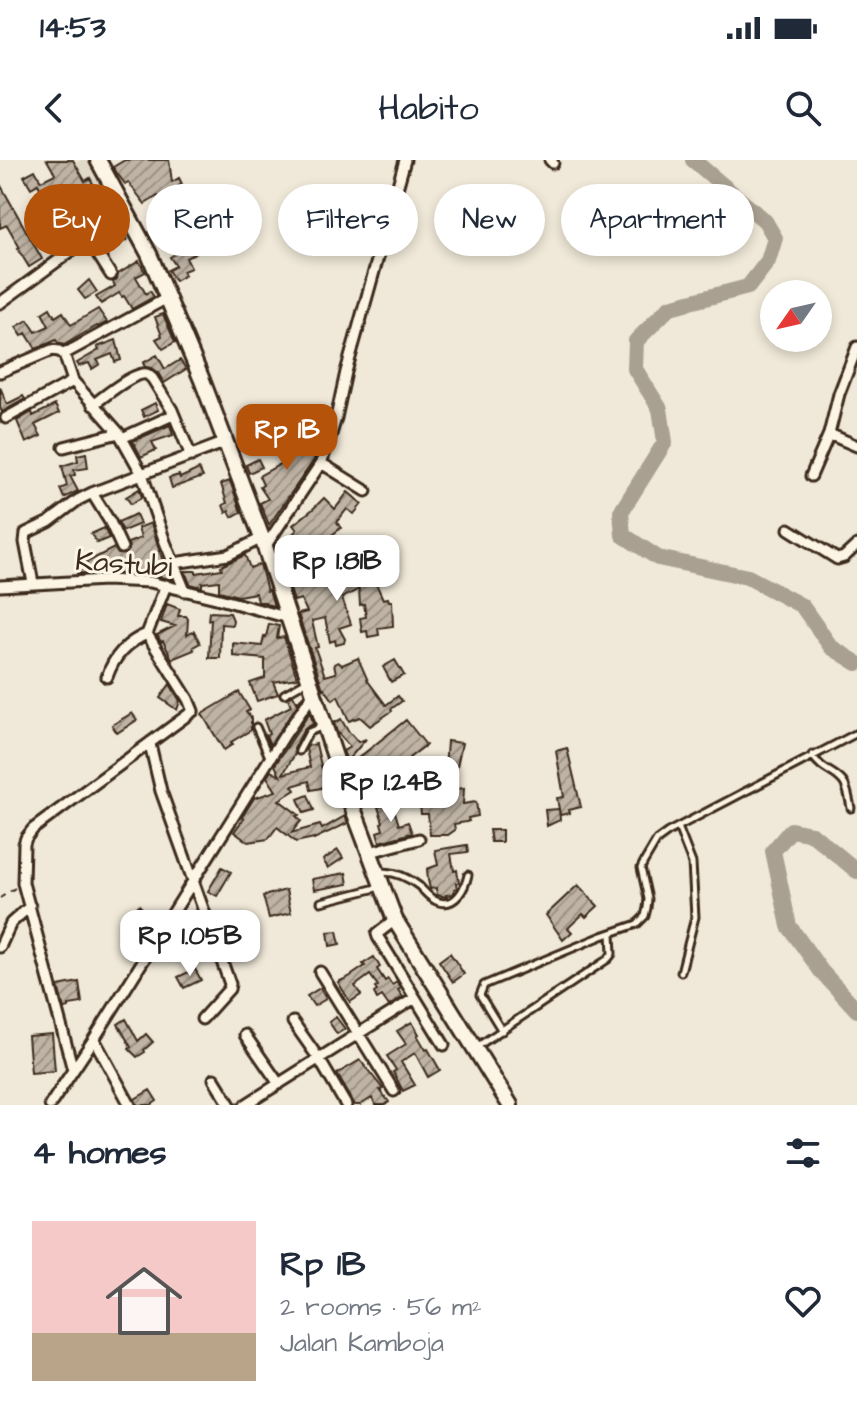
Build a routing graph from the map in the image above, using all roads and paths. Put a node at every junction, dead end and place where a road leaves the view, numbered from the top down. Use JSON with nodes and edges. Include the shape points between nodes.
{"nodes":[{"id":1,"x":405,"y":160,"type":"edge"},
{"id":2,"x":99,"y":161,"type":"edge"},
{"id":3,"x":111,"y":184,"type":"edge"},
{"id":4,"x":130,"y":218,"type":"edge"},
{"id":5,"x":65,"y":256,"type":"edge"},
{"id":6,"x":99,"y":256,"type":"edge"},
{"id":7,"x":111,"y":275,"type":"dead end"},
{"id":8,"x":169,"y":297,"type":"junction"},
{"id":9,"x":0,"y":303,"type":"edge"},
{"id":10,"x":857,"y":347,"type":"edge"},
{"id":11,"x":64,"y":354,"type":"junction"},
{"id":12,"x":0,"y":372,"type":"edge"},
{"id":13,"x":73,"y":381,"type":"junction"},
{"id":14,"x":93,"y":405,"type":"junction"},
{"id":15,"x":173,"y":415,"type":"junction"},
{"id":16,"x":6,"y":418,"type":"dead end"},
{"id":17,"x":829,"y":434,"type":"junction"},
{"id":18,"x":120,"y":435,"type":"junction"},
{"id":19,"x":226,"y":442,"type":"junction"},
{"id":20,"x":857,"y":446,"type":"edge"},
{"id":21,"x":64,"y":447,"type":"dead end"},
{"id":22,"x":191,"y":456,"type":"junction"},
{"id":23,"x":321,"y":463,"type":"junction"},
{"id":24,"x":142,"y":474,"type":"junction"},
{"id":25,"x":811,"y":476,"type":"dead end"},
{"id":26,"x":366,"y":491,"type":"dead end"},
{"id":27,"x":92,"y":493,"type":"junction"},
{"id":28,"x":789,"y":529,"type":"dead end"},
{"id":29,"x":263,"y":542,"type":"junction"},
{"id":30,"x":857,"y":545,"type":"edge"},
{"id":31,"x":122,"y":548,"type":"dead end"},
{"id":32,"x":174,"y":563,"type":"junction"},
{"id":33,"x":33,"y":583,"type":"junction"},
{"id":34,"x":166,"y":585,"type":"junction"},
{"id":35,"x":0,"y":586,"type":"edge"},
{"id":36,"x":185,"y":591,"type":"junction"},
{"id":37,"x":289,"y":618,"type":"junction"},
{"id":38,"x":147,"y":634,"type":"junction"},
{"id":39,"x":107,"y":677,"type":"dead end"},
{"id":40,"x":311,"y":687,"type":"junction"},
{"id":41,"x":284,"y":694,"type":"dead end"},
{"id":42,"x":324,"y":726,"type":"junction"},
{"id":43,"x":256,"y":727,"type":"dead end"},
{"id":44,"x":857,"y":733,"type":"edge"},
{"id":45,"x":150,"y":744,"type":"junction"},
{"id":46,"x":299,"y":751,"type":"dead end"},
{"id":47,"x":812,"y":755,"type":"junction"},
{"id":48,"x":271,"y":759,"type":"junction"},
{"id":49,"x":851,"y":808,"type":"dead end"},
{"id":50,"x":678,"y":827,"type":"junction"},
{"id":51,"x":419,"y":839,"type":"dead end"},
{"id":52,"x":370,"y":852,"type":"junction"},
{"id":53,"x":468,"y":875,"type":"dead end"},
{"id":54,"x":193,"y":880,"type":"junction"},
{"id":55,"x":379,"y":880,"type":"junction"},
{"id":56,"x":23,"y":883,"type":"junction"},
{"id":57,"x":0,"y":898,"type":"edge"},
{"id":58,"x":321,"y":902,"type":"dead end"},
{"id":59,"x":30,"y":906,"type":"junction"},
{"id":60,"x":395,"y":920,"type":"junction"},
{"id":61,"x":611,"y":933,"type":"junction"},
{"id":62,"x":0,"y":947,"type":"edge"},
{"id":63,"x":320,"y":972,"type":"dead end"},
{"id":64,"x":681,"y":972,"type":"dead end"},
{"id":65,"x":415,"y":998,"type":"junction"},
{"id":66,"x":202,"y":1019,"type":"dead end"},
{"id":67,"x":293,"y":1022,"type":"dead end"},
{"id":68,"x":502,"y":1031,"type":"junction"},
{"id":69,"x":359,"y":1034,"type":"junction"},
{"id":70,"x":245,"y":1035,"type":"dead end"},
{"id":71,"x":94,"y":1039,"type":"junction"},
{"id":72,"x":444,"y":1045,"type":"dead end"},
{"id":73,"x":473,"y":1049,"type":"junction"},
{"id":74,"x":319,"y":1059,"type":"junction"},
{"id":75,"x":73,"y":1070,"type":"junction"},
{"id":76,"x":214,"y":1079,"type":"dead end"},
{"id":77,"x":279,"y":1084,"type":"junction"},
{"id":78,"x":394,"y":1091,"type":"dead end"},
{"id":79,"x":50,"y":1105,"type":"edge"},
{"id":80,"x":130,"y":1105,"type":"edge"},
{"id":81,"x":230,"y":1105,"type":"edge"},
{"id":82,"x":245,"y":1105,"type":"edge"},
{"id":83,"x":346,"y":1105,"type":"edge"},
{"id":84,"x":510,"y":1105,"type":"edge"}],
"edges":[{"from":1,"to":23,"type":"street"},
{"from":2,"to":3,"type":"main road"},
{"from":4,"to":8,"type":"main road"},
{"from":5,"to":9,"type":"street"},
{"from":6,"to":7,"type":"street"},
{"from":8,"to":11,"type":"street"},
{"from":8,"to":19,"type":"main road"},
{"from":10,"to":17,"type":"street"},
{"from":11,"to":12,"type":"street","via":[[52,350]]},
{"from":11,"to":13,"type":"street"},
{"from":13,"to":14,"type":"street"},
{"from":13,"to":16,"type":"street"},
{"from":14,"to":15,"type":"street","via":[[147,374]]},
{"from":14,"to":18,"type":"street"},
{"from":15,"to":18,"type":"street"},
{"from":15,"to":22,"type":"street"},
{"from":17,"to":20,"type":"street"},
{"from":17,"to":25,"type":"street"},
{"from":18,"to":21,"type":"street"},
{"from":18,"to":24,"type":"street"},
{"from":19,"to":22,"type":"street"},
{"from":19,"to":29,"type":"main road"},
{"from":22,"to":24,"type":"street"},
{"from":23,"to":26,"type":"street"},
{"from":23,"to":29,"type":"street"},
{"from":24,"to":27,"type":"street"},
{"from":24,"to":32,"type":"street"},
{"from":27,"to":31,"type":"street"},
{"from":27,"to":33,"type":"street","via":[[27,531]]},
{"from":28,"to":30,"type":"street","via":[[837,559]]},
{"from":29,"to":32,"type":"street","via":[[228,555]]},
{"from":29,"to":37,"type":"main road"},
{"from":32,"to":36,"type":"street"},
{"from":33,"to":34,"type":"street","name":"Kastubi","via":[[105,580]]},
{"from":33,"to":35,"type":"street","name":"Kastubi"},
{"from":34,"to":36,"type":"street","name":"Kastubi"},
{"from":34,"to":38,"type":"street"},
{"from":36,"to":37,"type":"street","name":"Kastubi"},
{"from":37,"to":40,"type":"main road"},
{"from":38,"to":39,"type":"street","via":[[121,651]]},
{"from":38,"to":45,"type":"street","via":[[193,711]]},
{"from":40,"to":41,"type":"lane"},
{"from":40,"to":42,"type":"main road"},
{"from":40,"to":48,"type":"street"},
{"from":42,"to":46,"type":"lane","via":[[309,732]]},
{"from":42,"to":52,"type":"main road"},
{"from":43,"to":48,"type":"lane"},
{"from":44,"to":47,"type":"lane"},
{"from":45,"to":54,"type":"street"},
{"from":45,"to":56,"type":"street","via":[[29,834]]},
{"from":47,"to":49,"type":"lane","via":[[841,779]]},
{"from":47,"to":50,"type":"lane"},
{"from":48,"to":54,"type":"street"},
{"from":50,"to":61,"type":"lane","via":[[657,840],[641,868],[648,899],[645,916]]},
{"from":50,"to":64,"type":"lane","via":[[692,863],[695,917]]},
{"from":51,"to":52,"type":"street"},
{"from":52,"to":55,"type":"main road"},
{"from":53,"to":55,"type":"lane","via":[[461,893],[443,903],[396,873],[386,871]]},
{"from":54,"to":66,"type":"street","via":[[230,984]]},
{"from":54,"to":71,"type":"street"},
{"from":55,"to":58,"type":"lane"},
{"from":55,"to":60,"type":"main road"},
{"from":56,"to":57,"type":"path"},
{"from":56,"to":59,"type":"street"},
{"from":59,"to":62,"type":"street","via":[[11,923]]},
{"from":59,"to":75,"type":"street"},
{"from":60,"to":65,"type":"street","via":[[377,934]]},
{"from":60,"to":73,"type":"main road"},
{"from":61,"to":68,"type":"lane","via":[[608,959]]},
{"from":61,"to":68,"type":"lane","via":[[484,985],[480,995]]},
{"from":63,"to":69,"type":"street"},
{"from":65,"to":69,"type":"street"},
{"from":65,"to":72,"type":"street"},
{"from":67,"to":74,"type":"street"},
{"from":68,"to":73,"type":"lane"},
{"from":69,"to":74,"type":"street"},
{"from":69,"to":78,"type":"street"},
{"from":70,"to":77,"type":"street"},
{"from":71,"to":75,"type":"street"},
{"from":71,"to":80,"type":"street"},
{"from":73,"to":84,"type":"main road"},
{"from":74,"to":77,"type":"street"},
{"from":74,"to":83,"type":"street"},
{"from":75,"to":79,"type":"street"},
{"from":76,"to":81,"type":"street"},
{"from":77,"to":82,"type":"street"}]}
